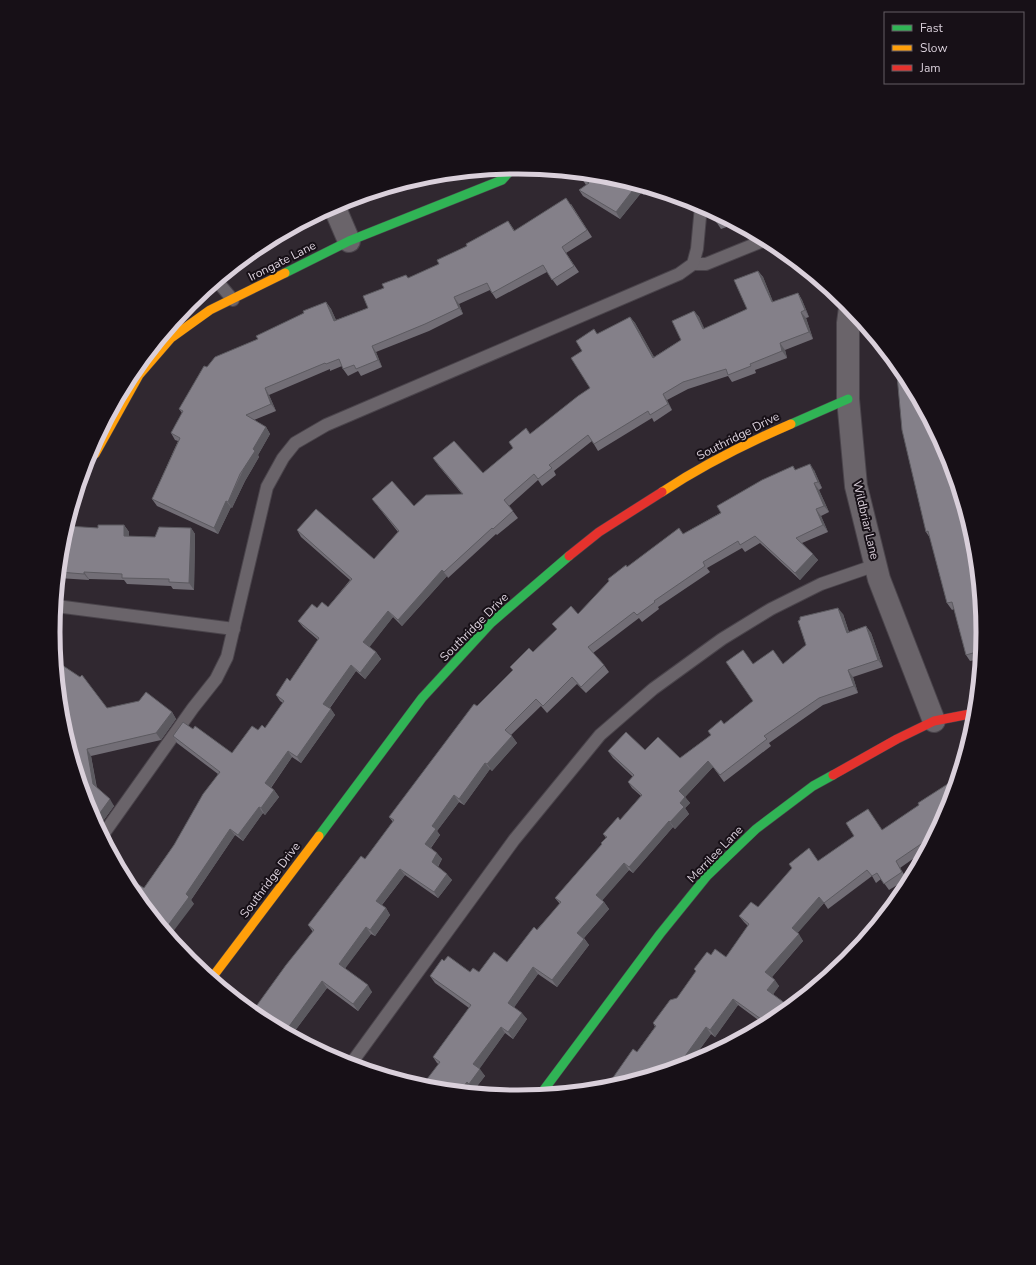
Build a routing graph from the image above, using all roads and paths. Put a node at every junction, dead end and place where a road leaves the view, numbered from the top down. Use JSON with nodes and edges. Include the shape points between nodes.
{"nodes":[{"id":1,"x":507,"y":174,"type":"edge"},
{"id":2,"x":337,"y":212,"type":"edge"},
{"id":3,"x":700,"y":212,"type":"edge"},
{"id":4,"x":349,"y":241,"type":"junction"},
{"id":5,"x":757,"y":243,"type":"edge"},
{"id":6,"x":693,"y":264,"type":"junction"},
{"id":7,"x":220,"y":285,"type":"edge"},
{"id":8,"x":233,"y":300,"type":"junction"},
{"id":9,"x":849,"y":317,"type":"edge"},
{"id":10,"x":141,"y":372,"type":"edge"},
{"id":11,"x":138,"y":376,"type":"edge"},
{"id":12,"x":848,"y":399,"type":"junction"},
{"id":13,"x":105,"y":435,"type":"edge"},
{"id":14,"x":876,"y":565,"type":"junction"},
{"id":15,"x":61,"y":607,"type":"edge"},
{"id":16,"x":234,"y":629,"type":"junction"},
{"id":17,"x":968,"y":714,"type":"edge"},
{"id":18,"x":934,"y":721,"type":"junction"},
{"id":19,"x":105,"y":831,"type":"edge"},
{"id":20,"x":214,"y":975,"type":"edge"},
{"id":21,"x":354,"y":1060,"type":"edge"},
{"id":22,"x":544,"y":1090,"type":"edge"}],
"edges":[{"from":1,"to":4,"type":"street","name":"Irongate Lane","via":[[502,180]]},
{"from":2,"to":4,"type":"street"},
{"from":3,"to":6,"type":"lane"},
{"from":4,"to":8,"type":"street","name":"Irongate Lane"},
{"from":5,"to":6,"type":"lane","via":[[706,264]]},
{"from":6,"to":16,"type":"lane","via":[[679,274],[326,425],[295,443],[282,458],[267,487]]},
{"from":7,"to":8,"type":"lane"},
{"from":8,"to":10,"type":"street","name":"Irongate Lane","via":[[210,310],[170,338]]},
{"from":9,"to":12,"type":"street","name":"Wildbriar Lane"},
{"from":11,"to":13,"type":"street","name":"Irongate Lane"},
{"from":12,"to":14,"type":"street","name":"Wildbriar Lane","via":[[856,486]]},
{"from":12,"to":20,"type":"street","name":"Southridge Drive","via":[[739,448],[682,479],[599,532],[491,623],[422,698]]},
{"from":14,"to":18,"type":"street","name":"Wildbriar Lane"},
{"from":14,"to":21,"type":"lane","via":[[821,584],[771,609],[722,639],[653,689],[600,735],[514,840]]},
{"from":15,"to":16,"type":"lane"},
{"from":16,"to":19,"type":"lane","via":[[227,657],[216,679]]},
{"from":17,"to":18,"type":"street","name":"Merrilee Lane"},
{"from":18,"to":22,"type":"street","name":"Merrilee Lane","via":[[812,786],[756,829],[707,876],[660,934]]}]}
